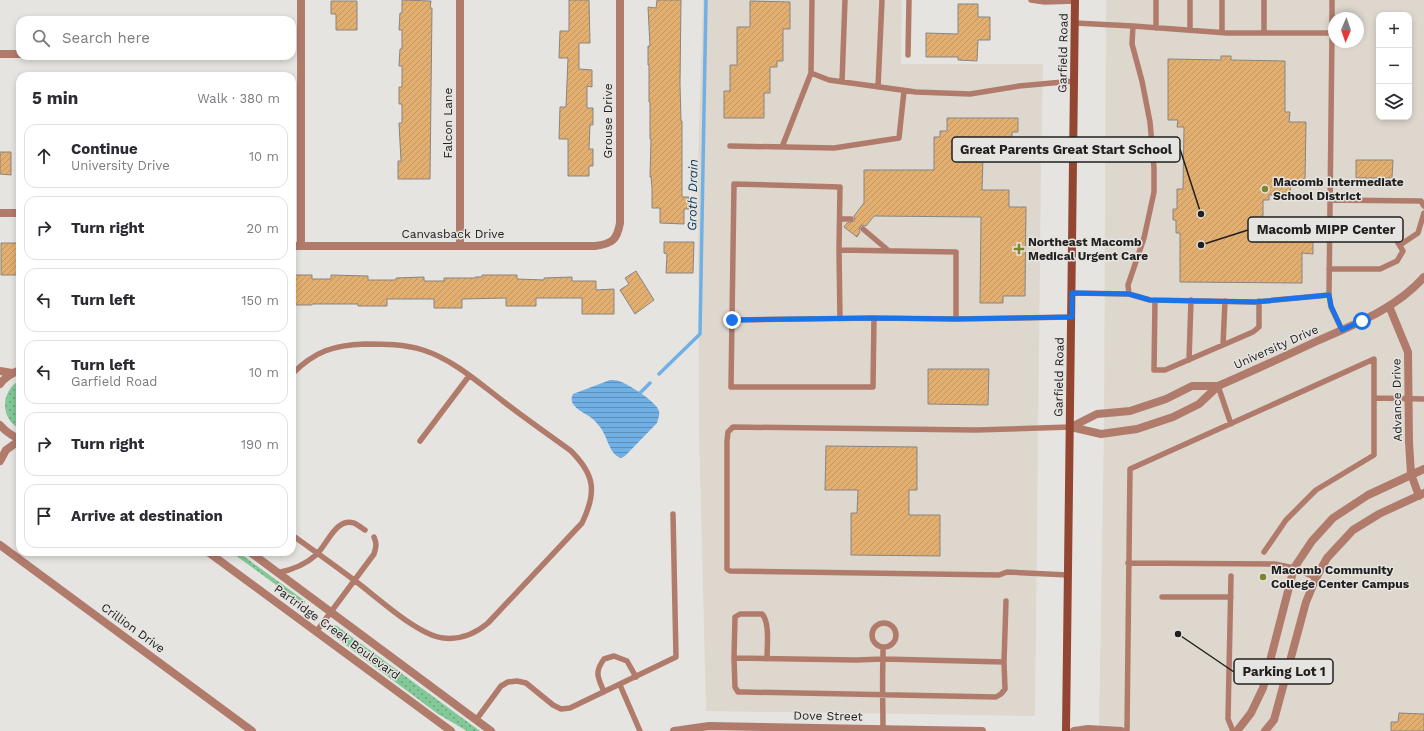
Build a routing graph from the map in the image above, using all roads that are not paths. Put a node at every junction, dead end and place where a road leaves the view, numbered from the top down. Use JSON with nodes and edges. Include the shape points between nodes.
{"nodes":[{"id":1,"x":301,"y":0,"type":"edge"},
{"id":2,"x":460,"y":0,"type":"edge"},
{"id":3,"x":620,"y":0,"type":"edge"},
{"id":4,"x":812,"y":0,"type":"edge"},
{"id":5,"x":845,"y":0,"type":"edge"},
{"id":6,"x":882,"y":0,"type":"edge"},
{"id":7,"x":909,"y":0,"type":"edge"},
{"id":8,"x":1031,"y":0,"type":"edge"},
{"id":9,"x":1156,"y":0,"type":"edge"},
{"id":10,"x":1190,"y":0,"type":"edge"},
{"id":11,"x":1222,"y":0,"type":"edge"},
{"id":12,"x":1264,"y":0,"type":"edge"},
{"id":13,"x":1332,"y":0,"type":"edge"},
{"id":14,"x":1075,"y":1,"type":"edge"},
{"id":15,"x":1332,"y":12,"type":"edge"},
{"id":16,"x":1075,"y":23,"type":"junction"},
{"id":17,"x":1133,"y":26,"type":"junction"},
{"id":18,"x":1156,"y":28,"type":"junction"},
{"id":19,"x":1190,"y":30,"type":"junction"},
{"id":20,"x":1222,"y":32,"type":"junction"},
{"id":21,"x":1264,"y":33,"type":"junction"},
{"id":22,"x":1328,"y":33,"type":"edge"},
{"id":23,"x":1332,"y":48,"type":"edge"},
{"id":24,"x":0,"y":54,"type":"edge"},
{"id":25,"x":16,"y":54,"type":"edge"},
{"id":26,"x":296,"y":54,"type":"edge"},
{"id":27,"x":301,"y":54,"type":"junction"},
{"id":28,"x":908,"y":55,"type":"dead end"},
{"id":29,"x":811,"y":73,"type":"junction"},
{"id":30,"x":1074,"y":81,"type":"junction"},
{"id":31,"x":842,"y":82,"type":"junction"},
{"id":32,"x":878,"y":87,"type":"junction"},
{"id":33,"x":904,"y":90,"type":"junction"},
{"id":34,"x":730,"y":146,"type":"dead end"},
{"id":35,"x":782,"y":148,"type":"junction"},
{"id":36,"x":1329,"y":200,"type":"junction"},
{"id":37,"x":1424,"y":206,"type":"edge"},
{"id":38,"x":0,"y":213,"type":"edge"},
{"id":39,"x":16,"y":213,"type":"edge"},
{"id":40,"x":1424,"y":213,"type":"edge"},
{"id":41,"x":840,"y":219,"type":"junction"},
{"id":42,"x":851,"y":219,"type":"dead end"},
{"id":43,"x":863,"y":229,"type":"dead end"},
{"id":44,"x":1329,"y":234,"type":"junction"},
{"id":45,"x":614,"y":240,"type":"joint"},
{"id":46,"x":1400,"y":245,"type":"junction"},
{"id":47,"x":296,"y":246,"type":"edge"},
{"id":48,"x":301,"y":246,"type":"junction"},
{"id":49,"x":460,"y":246,"type":"junction"},
{"id":50,"x":840,"y":250,"type":"junction"},
{"id":51,"x":889,"y":251,"type":"junction"},
{"id":52,"x":1329,"y":269,"type":"junction"},
{"id":53,"x":1424,"y":277,"type":"edge"},
{"id":54,"x":1072,"y":293,"type":"junction"},
{"id":55,"x":1129,"y":294,"type":"junction"},
{"id":56,"x":1329,"y":295,"type":"junction"},
{"id":57,"x":1155,"y":300,"type":"junction"},
{"id":58,"x":1191,"y":300,"type":"junction"},
{"id":59,"x":1225,"y":301,"type":"junction"},
{"id":60,"x":1259,"y":301,"type":"junction"},
{"id":61,"x":1389,"y":306,"type":"junction"},
{"id":62,"x":1072,"y":317,"type":"junction"},
{"id":63,"x":874,"y":318,"type":"junction"},
{"id":64,"x":840,"y":319,"type":"junction"},
{"id":65,"x":956,"y":319,"type":"junction"},
{"id":66,"x":732,"y":320,"type":"junction"},
{"id":67,"x":1342,"y":330,"type":"junction"},
{"id":68,"x":1223,"y":345,"type":"junction"},
{"id":69,"x":1189,"y":360,"type":"junction"},
{"id":70,"x":0,"y":371,"type":"edge"},
{"id":71,"x":296,"y":371,"type":"edge"},
{"id":72,"x":16,"y":372,"type":"edge"},
{"id":73,"x":469,"y":376,"type":"junction"},
{"id":74,"x":0,"y":384,"type":"edge"},
{"id":75,"x":1218,"y":386,"type":"junction"},
{"id":76,"x":1374,"y":398,"type":"junction"},
{"id":77,"x":1409,"y":399,"type":"junction"},
{"id":78,"x":1424,"y":399,"type":"edge"},
{"id":79,"x":1231,"y":424,"type":"junction"},
{"id":80,"x":0,"y":425,"type":"edge"},
{"id":81,"x":1070,"y":427,"type":"junction"},
{"id":82,"x":16,"y":437,"type":"edge"},
{"id":83,"x":420,"y":441,"type":"dead end"},
{"id":84,"x":16,"y":442,"type":"edge"},
{"id":85,"x":0,"y":461,"type":"edge"},
{"id":86,"x":1424,"y":469,"type":"edge"},
{"id":87,"x":1411,"y":474,"type":"junction"},
{"id":88,"x":1422,"y":494,"type":"edge"},
{"id":89,"x":673,"y":514,"type":"dead end"},
{"id":90,"x":365,"y":530,"type":"dead end"},
{"id":91,"x":374,"y":537,"type":"dead end"},
{"id":92,"x":296,"y":538,"type":"edge"},
{"id":93,"x":0,"y":545,"type":"edge"},
{"id":94,"x":1264,"y":552,"type":"dead end"},
{"id":95,"x":318,"y":554,"type":"junction"},
{"id":96,"x":213,"y":556,"type":"edge"},
{"id":97,"x":255,"y":556,"type":"edge"},
{"id":98,"x":1128,"y":563,"type":"junction"},
{"id":99,"x":1294,"y":568,"type":"junction"},
{"id":100,"x":277,"y":572,"type":"junction"},
{"id":101,"x":1068,"y":575,"type":"junction"},
{"id":102,"x":1231,"y":576,"type":"dead end"},
{"id":103,"x":1316,"y":578,"type":"junction"},
{"id":104,"x":355,"y":580,"type":"junction"},
{"id":105,"x":1162,"y":597,"type":"dead end"},
{"id":106,"x":1230,"y":598,"type":"junction"},
{"id":107,"x":1006,"y":601,"type":"dead end"},
{"id":108,"x":331,"y":612,"type":"junction"},
{"id":109,"x":316,"y":632,"type":"junction"},
{"id":110,"x":883,"y":647,"type":"junction"},
{"id":111,"x":734,"y":658,"type":"junction"},
{"id":112,"x":767,"y":659,"type":"junction"},
{"id":113,"x":883,"y":659,"type":"junction"},
{"id":114,"x":1004,"y":662,"type":"junction"},
{"id":115,"x":636,"y":677,"type":"junction"},
{"id":116,"x":620,"y":685,"type":"junction"},
{"id":117,"x":604,"y":692,"type":"junction"},
{"id":118,"x":883,"y":695,"type":"junction"},
{"id":119,"x":476,"y":720,"type":"junction"},
{"id":120,"x":822,"y":730,"type":"edge"},
{"id":121,"x":883,"y":730,"type":"junction"},
{"id":122,"x":252,"y":731,"type":"edge"},
{"id":123,"x":451,"y":731,"type":"edge"},
{"id":124,"x":491,"y":731,"type":"edge"},
{"id":125,"x":640,"y":731,"type":"edge"},
{"id":126,"x":674,"y":731,"type":"edge"},
{"id":127,"x":982,"y":731,"type":"edge"},
{"id":128,"x":1066,"y":731,"type":"edge"},
{"id":129,"x":1074,"y":731,"type":"edge"},
{"id":130,"x":1121,"y":731,"type":"edge"},
{"id":131,"x":1126,"y":731,"type":"edge"},
{"id":132,"x":1233,"y":731,"type":"edge"},
{"id":133,"x":1237,"y":731,"type":"edge"},
{"id":134,"x":1265,"y":731,"type":"edge"}],
"edges":[{"from":1,"to":27,"type":"street"},
{"from":2,"to":49,"type":"street","name":"Falcon Lane"},
{"from":3,"to":45,"type":"street","name":"Grouse Drive","via":[[620,223]]},
{"from":4,"to":29,"type":"lane"},
{"from":5,"to":31,"type":"lane"},
{"from":6,"to":32,"type":"lane"},
{"from":7,"to":28,"type":"lane"},
{"from":8,"to":14,"type":"lane"},
{"from":9,"to":18,"type":"lane"},
{"from":10,"to":19,"type":"lane"},
{"from":11,"to":20,"type":"lane"},
{"from":12,"to":21,"type":"lane"},
{"from":13,"to":15,"type":"lane"},
{"from":14,"to":16,"type":"main road","name":"Garfield Road"},
{"from":16,"to":17,"type":"lane"},
{"from":16,"to":30,"type":"main road","name":"Garfield Road"},
{"from":17,"to":18,"type":"lane"},
{"from":17,"to":55,"type":"lane","via":[[1132,44],[1148,115],[1154,192],[1144,238],[1128,285]]},
{"from":18,"to":19,"type":"lane"},
{"from":19,"to":20,"type":"lane"},
{"from":20,"to":21,"type":"lane"},
{"from":21,"to":22,"type":"lane"},
{"from":23,"to":36,"type":"lane"},
{"from":24,"to":25,"type":"street"},
{"from":26,"to":27,"type":"street"},
{"from":27,"to":48,"type":"street"},
{"from":29,"to":31,"type":"lane"},
{"from":29,"to":35,"type":"lane"},
{"from":30,"to":33,"type":"lane","via":[[970,94]]},
{"from":30,"to":54,"type":"main road","name":"Garfield Road"},
{"from":31,"to":32,"type":"lane"},
{"from":32,"to":33,"type":"lane"},
{"from":33,"to":35,"type":"lane","via":[[900,138],[834,148]]},
{"from":34,"to":35,"type":"lane"},
{"from":36,"to":37,"type":"lane","via":[[1421,201]]},
{"from":36,"to":44,"type":"lane"},
{"from":38,"to":39,"type":"street"},
{"from":40,"to":46,"type":"lane","via":[[1418,233]]},
{"from":41,"to":42,"type":"lane"},
{"from":41,"to":50,"type":"lane"},
{"from":41,"to":66,"type":"lane","via":[[840,187],[734,184]]},
{"from":43,"to":51,"type":"lane"},
{"from":44,"to":46,"type":"lane","via":[[1389,235]]},
{"from":44,"to":52,"type":"lane"},
{"from":45,"to":49,"type":"street","name":"Canvasback Drive","via":[[606,245],[595,246]]},
{"from":46,"to":52,"type":"lane","via":[[1403,250],[1397,261],[1380,269]]},
{"from":47,"to":48,"type":"street","name":"Canvasback Drive"},
{"from":48,"to":49,"type":"street","name":"Canvasback Drive"},
{"from":50,"to":51,"type":"lane"},
{"from":50,"to":64,"type":"lane"},
{"from":51,"to":65,"type":"lane","via":[[956,252]]},
{"from":52,"to":56,"type":"lane"},
{"from":53,"to":61,"type":"street","name":"University Drive"},
{"from":54,"to":55,"type":"lane"},
{"from":54,"to":62,"type":"main road","name":"Garfield Road"},
{"from":55,"to":57,"type":"lane"},
{"from":56,"to":60,"type":"lane"},
{"from":56,"to":67,"type":"lane"},
{"from":57,"to":58,"type":"lane"},
{"from":57,"to":69,"type":"lane","via":[[1154,370],[1166,370]]},
{"from":58,"to":59,"type":"lane"},
{"from":58,"to":69,"type":"lane"},
{"from":59,"to":60,"type":"lane"},
{"from":59,"to":68,"type":"lane"},
{"from":60,"to":68,"type":"lane","via":[[1259,327]]},
{"from":61,"to":67,"type":"street","name":"University Drive"},
{"from":61,"to":77,"type":"street","name":"Advance Drive","via":[[1408,352]]},
{"from":62,"to":65,"type":"lane"},
{"from":62,"to":81,"type":"main road","name":"Garfield Road"},
{"from":63,"to":64,"type":"lane"},
{"from":63,"to":65,"type":"lane"},
{"from":63,"to":66,"type":"lane","via":[[873,387],[731,387]]},
{"from":64,"to":66,"type":"lane"},
{"from":67,"to":75,"type":"street","name":"University Drive"},
{"from":68,"to":69,"type":"lane"},
{"from":70,"to":72,"type":"street"},
{"from":71,"to":73,"type":"lane","via":[[325,350],[346,345],[389,344],[423,350],[456,366]]},
{"from":72,"to":74,"type":"street"},
{"from":73,"to":83,"type":"lane"},
{"from":73,"to":104,"type":"lane","via":[[581,461],[592,483],[592,495],[582,522],[488,624],[469,635],[442,638],[419,630]]},
{"from":75,"to":79,"type":"lane"},
{"from":75,"to":81,"type":"street","name":"University Drive","via":[[1192,386],[1166,399],[1130,411],[1097,414]]},
{"from":75,"to":81,"type":"street","name":"University Drive","via":[[1199,404],[1173,417],[1137,429],[1101,434]]},
{"from":76,"to":77,"type":"lane"},
{"from":76,"to":79,"type":"lane","via":[[1374,359]]},
{"from":76,"to":94,"type":"lane","via":[[1374,455],[1316,490],[1286,520]]},
{"from":77,"to":78,"type":"lane"},
{"from":77,"to":87,"type":"street","name":"Advance Drive"},
{"from":79,"to":98,"type":"lane","via":[[1130,469]]},
{"from":80,"to":82,"type":"street"},
{"from":81,"to":101,"type":"main road","name":"Garfield Road"},
{"from":81,"to":101,"type":"lane","via":[[976,430],[733,427],[728,432],[727,441],[727,569],[730,572],[999,575],[1007,572]]},
{"from":84,"to":85,"type":"street","via":[[6,450]]},
{"from":86,"to":87,"type":"street"},
{"from":87,"to":88,"type":"street","name":"Advance Drive"},
{"from":87,"to":99,"type":"street","via":[[1368,495],[1333,518],[1312,541]]},
{"from":88,"to":103,"type":"street","via":[[1379,514],[1353,530],[1327,558]]},
{"from":89,"to":115,"type":"lane","via":[[676,657]]},
{"from":90,"to":95,"type":"lane","via":[[355,524],[343,523],[338,526]]},
{"from":91,"to":104,"type":"lane","via":[[374,554]]},
{"from":92,"to":95,"type":"lane"},
{"from":93,"to":122,"type":"street","name":"Crillion Drive"},
{"from":95,"to":100,"type":"lane","via":[[303,565],[289,571]]},
{"from":95,"to":104,"type":"lane"},
{"from":96,"to":109,"type":"street","name":"Partridge Creek Boulevard"},
{"from":97,"to":100,"type":"street","name":"Partridge Creek Boulevard"},
{"from":98,"to":99,"type":"lane","via":[[1275,564]]},
{"from":98,"to":131,"type":"lane"},
{"from":99,"to":103,"type":"lane"},
{"from":99,"to":133,"type":"street","via":[[1263,688],[1251,714]]},
{"from":100,"to":108,"type":"street","name":"Partridge Creek Boulevard"},
{"from":101,"to":128,"type":"main road","name":"Garfield Road"},
{"from":102,"to":106,"type":"lane"},
{"from":103,"to":134,"type":"street","via":[[1306,602],[1274,720]]},
{"from":104,"to":108,"type":"lane"},
{"from":105,"to":106,"type":"lane"},
{"from":106,"to":132,"type":"lane","via":[[1228,719]]},
{"from":107,"to":114,"type":"lane"},
{"from":108,"to":109,"type":"lane"},
{"from":108,"to":119,"type":"street","name":"Partridge Creek Boulevard"},
{"from":109,"to":123,"type":"street","name":"Partridge Creek Boulevard"},
{"from":110,"to":110,"type":"lane","via":[[892,644],[896,638],[891,625],[880,624],[872,633],[874,641]]},
{"from":110,"to":113,"type":"lane"},
{"from":111,"to":112,"type":"lane"},
{"from":111,"to":112,"type":"lane","via":[[735,617],[740,614],[762,614],[767,625]]},
{"from":111,"to":118,"type":"lane","via":[[735,686],[738,692]]},
{"from":112,"to":113,"type":"lane"},
{"from":113,"to":114,"type":"lane"},
{"from":113,"to":118,"type":"lane"},
{"from":114,"to":118,"type":"lane","via":[[1005,689],[996,697]]},
{"from":115,"to":116,"type":"lane"},
{"from":115,"to":117,"type":"lane","via":[[627,661],[614,656],[604,659],[598,667],[598,677]]},
{"from":116,"to":117,"type":"lane"},
{"from":116,"to":125,"type":"lane"},
{"from":117,"to":119,"type":"lane","via":[[570,708],[561,709],[526,683],[508,682],[501,686]]},
{"from":118,"to":121,"type":"lane"},
{"from":119,"to":124,"type":"street","name":"Partridge Creek Boulevard"},
{"from":120,"to":121,"type":"street","name":"Dove Street"},
{"from":120,"to":126,"type":"street","name":"Dove Street","via":[[709,726]]},
{"from":121,"to":127,"type":"street","name":"Dove Street"},
{"from":129,"to":130,"type":"street"}]}
